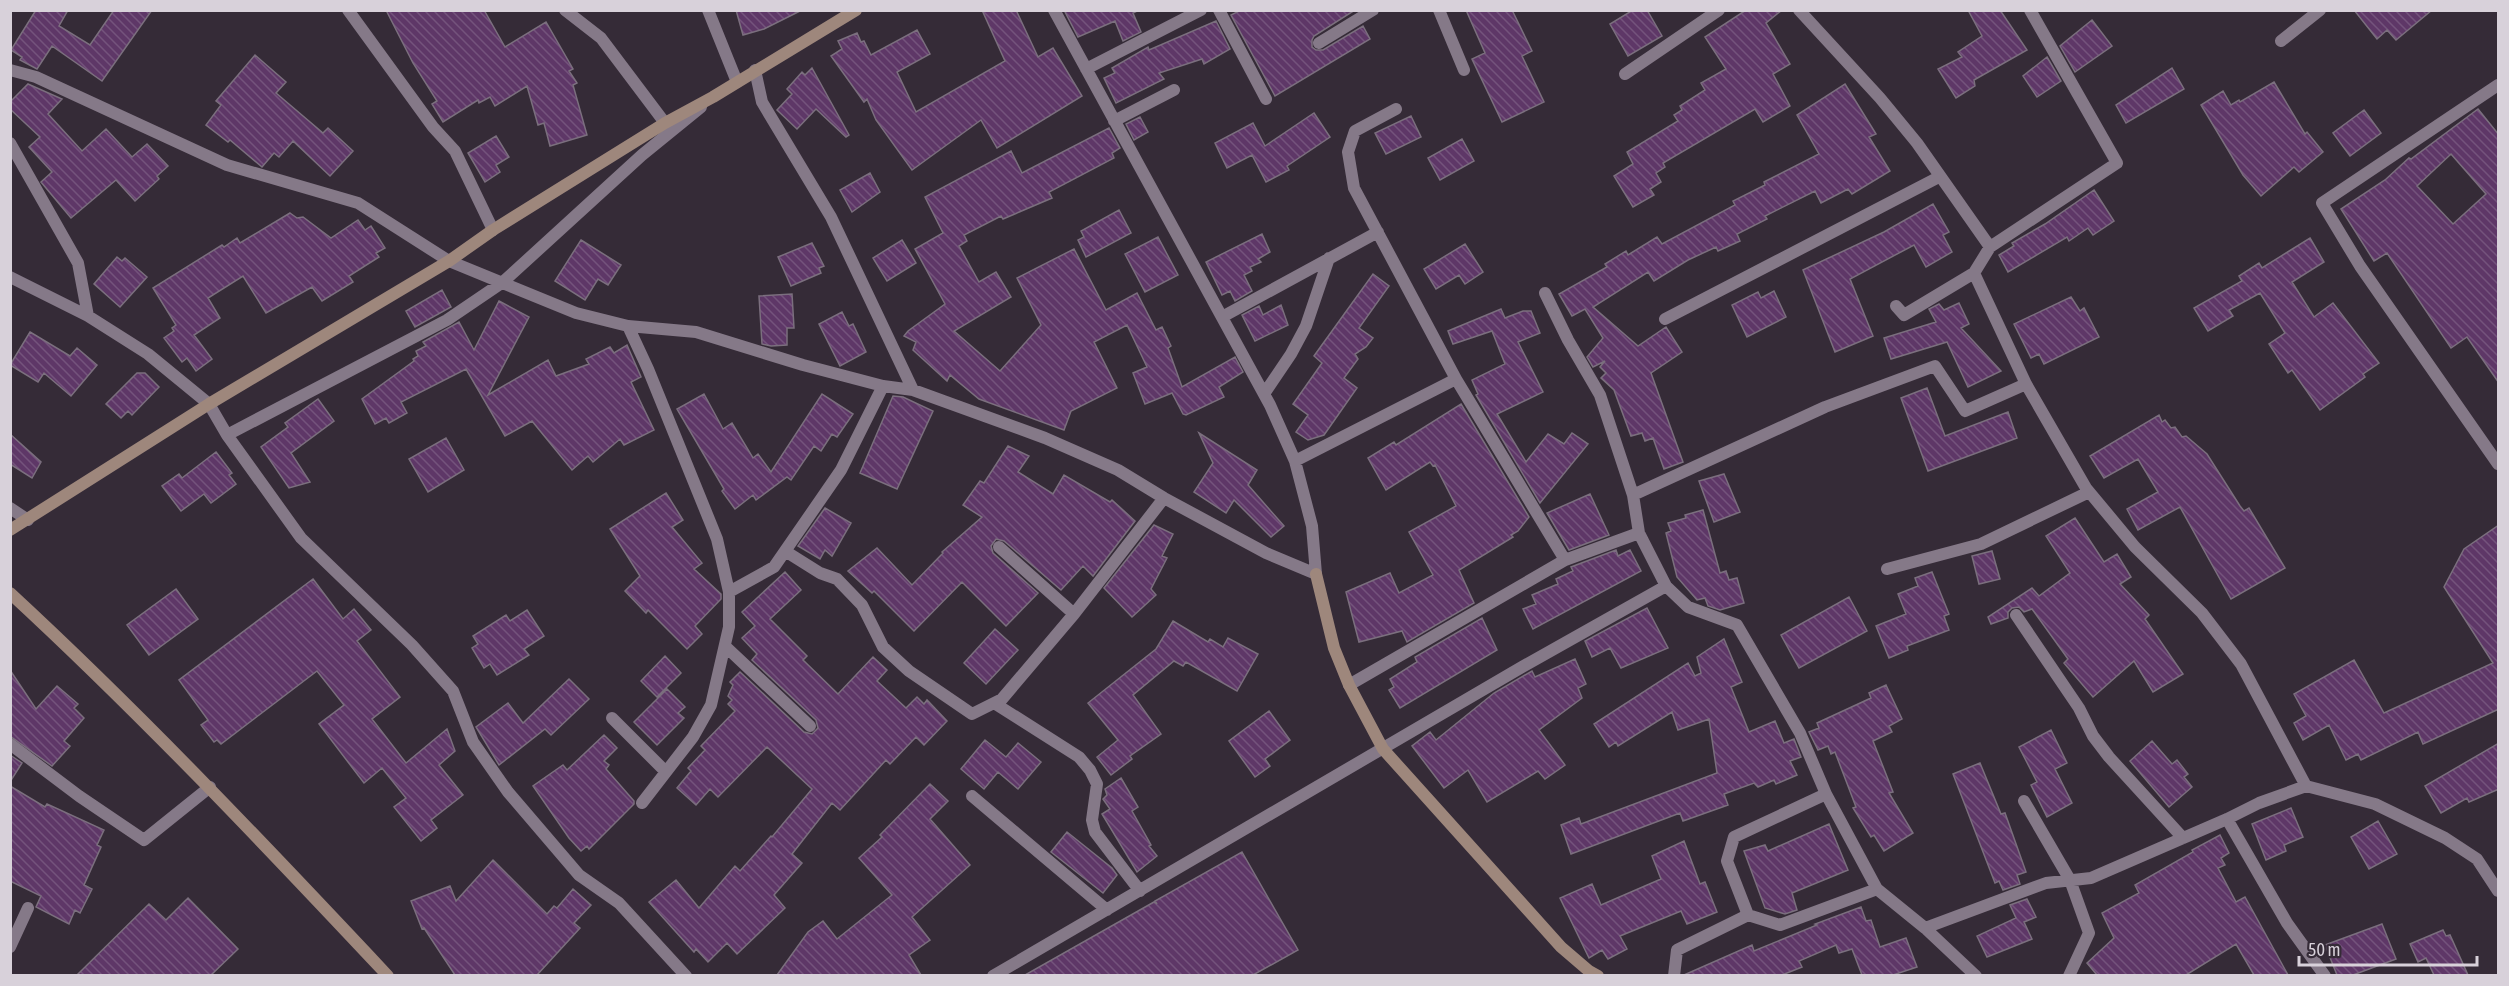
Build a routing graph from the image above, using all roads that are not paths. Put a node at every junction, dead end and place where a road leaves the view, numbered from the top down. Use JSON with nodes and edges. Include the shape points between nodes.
{"nodes":[{"id":1,"x":348,"y":10,"type":"edge"},
{"id":2,"x":565,"y":10,"type":"edge"},
{"id":3,"x":708,"y":10,"type":"edge"},
{"id":4,"x":856,"y":10,"type":"edge"},
{"id":5,"x":1054,"y":10,"type":"edge"},
{"id":6,"x":1201,"y":10,"type":"edge"},
{"id":7,"x":1219,"y":10,"type":"edge"},
{"id":8,"x":1373,"y":10,"type":"edge"},
{"id":9,"x":1439,"y":10,"type":"edge"},
{"id":10,"x":1719,"y":10,"type":"edge"},
{"id":11,"x":1799,"y":10,"type":"edge"},
{"id":12,"x":2031,"y":10,"type":"edge"},
{"id":13,"x":2320,"y":10,"type":"edge"},
{"id":14,"x":2281,"y":41,"type":"dead end"},
{"id":15,"x":1319,"y":43,"type":"dead end"},
{"id":16,"x":1086,"y":69,"type":"junction"},
{"id":17,"x":10,"y":70,"type":"edge"},
{"id":18,"x":755,"y":70,"type":"junction"},
{"id":19,"x":1464,"y":70,"type":"dead end"},
{"id":20,"x":1624,"y":74,"type":"dead end"},
{"id":21,"x":737,"y":82,"type":"junction"},
{"id":22,"x":2499,"y":85,"type":"edge"},
{"id":23,"x":1174,"y":90,"type":"dead end"},
{"id":24,"x":713,"y":97,"type":"junction"},
{"id":25,"x":1266,"y":99,"type":"dead end"},
{"id":26,"x":1396,"y":109,"type":"dead end"},
{"id":27,"x":1114,"y":121,"type":"junction"},
{"id":28,"x":665,"y":123,"type":"junction"},
{"id":29,"x":10,"y":143,"type":"edge"},
{"id":30,"x":1939,"y":177,"type":"junction"},
{"id":31,"x":493,"y":230,"type":"junction"},
{"id":32,"x":1378,"y":232,"type":"junction"},
{"id":33,"x":1990,"y":247,"type":"junction"},
{"id":34,"x":1329,"y":258,"type":"junction"},
{"id":35,"x":449,"y":261,"type":"junction"},
{"id":36,"x":1974,"y":273,"type":"junction"},
{"id":37,"x":10,"y":277,"type":"edge"},
{"id":38,"x":503,"y":282,"type":"junction"},
{"id":39,"x":1545,"y":293,"type":"dead end"},
{"id":40,"x":1896,"y":306,"type":"dead end"},
{"id":41,"x":88,"y":316,"type":"junction"},
{"id":42,"x":1222,"y":317,"type":"junction"},
{"id":43,"x":1665,"y":319,"type":"dead end"},
{"id":44,"x":628,"y":326,"type":"junction"},
{"id":45,"x":1456,"y":379,"type":"junction"},
{"id":46,"x":2026,"y":384,"type":"junction"},
{"id":47,"x":883,"y":386,"type":"junction"},
{"id":48,"x":914,"y":390,"type":"junction"},
{"id":49,"x":1264,"y":394,"type":"junction"},
{"id":50,"x":209,"y":404,"type":"junction"},
{"id":51,"x":227,"y":435,"type":"junction"},
{"id":52,"x":1295,"y":461,"type":"junction"},
{"id":53,"x":2499,"y":464,"type":"edge"},
{"id":54,"x":2090,"y":492,"type":"junction"},
{"id":55,"x":1633,"y":495,"type":"junction"},
{"id":56,"x":1164,"y":498,"type":"junction"},
{"id":57,"x":10,"y":508,"type":"edge"},
{"id":58,"x":28,"y":520,"type":"junction"},
{"id":59,"x":10,"y":530,"type":"edge"},
{"id":60,"x":1639,"y":533,"type":"junction"},
{"id":61,"x":999,"y":547,"type":"dead end"},
{"id":62,"x":785,"y":551,"type":"junction"},
{"id":63,"x":1565,"y":560,"type":"junction"},
{"id":64,"x":1887,"y":569,"type":"dead end"},
{"id":65,"x":1316,"y":574,"type":"junction"},
{"id":66,"x":1666,"y":586,"type":"junction"},
{"id":67,"x":729,"y":592,"type":"junction"},
{"id":68,"x":10,"y":593,"type":"edge"},
{"id":69,"x":1074,"y":614,"type":"junction"},
{"id":70,"x":2016,"y":615,"type":"dead end"},
{"id":71,"x":725,"y":646,"type":"junction"},
{"id":72,"x":1349,"y":685,"type":"junction"},
{"id":73,"x":994,"y":703,"type":"junction"},
{"id":74,"x":612,"y":718,"type":"dead end"},
{"id":75,"x":810,"y":726,"type":"dead end"},
{"id":76,"x":10,"y":744,"type":"edge"},
{"id":77,"x":1383,"y":748,"type":"junction"},
{"id":78,"x":666,"y":772,"type":"junction"},
{"id":79,"x":2306,"y":786,"type":"junction"},
{"id":80,"x":210,"y":787,"type":"junction"},
{"id":81,"x":1826,"y":794,"type":"junction"},
{"id":82,"x":972,"y":796,"type":"dead end"},
{"id":83,"x":2024,"y":801,"type":"dead end"},
{"id":84,"x":642,"y":803,"type":"dead end"},
{"id":85,"x":2227,"y":819,"type":"junction"},
{"id":86,"x":2183,"y":838,"type":"junction"},
{"id":87,"x":2070,"y":880,"type":"junction"},
{"id":88,"x":1877,"y":889,"type":"junction"},
{"id":89,"x":1140,"y":891,"type":"junction"},
{"id":90,"x":2499,"y":891,"type":"edge"},
{"id":91,"x":28,"y":908,"type":"dead end"},
{"id":92,"x":1107,"y":910,"type":"junction"},
{"id":93,"x":1748,"y":915,"type":"junction"},
{"id":94,"x":1926,"y":928,"type":"junction"},
{"id":95,"x":10,"y":947,"type":"edge"},
{"id":96,"x":388,"y":975,"type":"edge"},
{"id":97,"x":686,"y":975,"type":"edge"},
{"id":98,"x":993,"y":975,"type":"edge"},
{"id":99,"x":1598,"y":975,"type":"edge"},
{"id":100,"x":1674,"y":975,"type":"edge"},
{"id":101,"x":1976,"y":975,"type":"edge"},
{"id":102,"x":2069,"y":975,"type":"edge"},
{"id":103,"x":2325,"y":975,"type":"edge"}],
"edges":[{"from":1,"to":31,"type":"street","via":[[433,127],[456,152]]},
{"from":2,"to":28,"type":"street","via":[[601,38]]},
{"from":3,"to":21,"type":"street"},
{"from":4,"to":18,"type":"street"},
{"from":5,"to":16,"type":"street"},
{"from":6,"to":16,"type":"street"},
{"from":7,"to":25,"type":"street"},
{"from":8,"to":15,"type":"street"},
{"from":9,"to":19,"type":"street"},
{"from":10,"to":20,"type":"street"},
{"from":11,"to":30,"type":"street","via":[[1880,98]]},
{"from":12,"to":33,"type":"street","via":[[2117,163]]},
{"from":13,"to":14,"type":"street"},
{"from":16,"to":27,"type":"street"},
{"from":17,"to":35,"type":"street","via":[[36,77],[227,165],[357,203]]},
{"from":18,"to":21,"type":"street"},
{"from":18,"to":48,"type":"street","via":[[762,102],[831,218]]},
{"from":21,"to":24,"type":"street"},
{"from":22,"to":53,"type":"street","via":[[2322,203],[2360,266]]},
{"from":23,"to":27,"type":"street"},
{"from":24,"to":28,"type":"street"},
{"from":24,"to":38,"type":"street","via":[[642,155]]},
{"from":26,"to":32,"type":"street","via":[[1355,131],[1348,152],[1354,188]]},
{"from":27,"to":42,"type":"street"},
{"from":28,"to":31,"type":"street"},
{"from":29,"to":41,"type":"street","via":[[78,263]]},
{"from":30,"to":33,"type":"street"},
{"from":30,"to":43,"type":"street"},
{"from":31,"to":35,"type":"street"},
{"from":32,"to":34,"type":"street"},
{"from":32,"to":45,"type":"street"},
{"from":33,"to":36,"type":"street"},
{"from":34,"to":42,"type":"street"},
{"from":34,"to":49,"type":"street","via":[[1306,326]]},
{"from":35,"to":38,"type":"street"},
{"from":35,"to":50,"type":"street"},
{"from":36,"to":40,"type":"street","via":[[1904,315]]},
{"from":36,"to":46,"type":"street"},
{"from":37,"to":41,"type":"street"},
{"from":38,"to":44,"type":"street","via":[[576,314]]},
{"from":38,"to":51,"type":"street","via":[[447,320]]},
{"from":39,"to":55,"type":"street","via":[[1600,395]]},
{"from":41,"to":50,"type":"street","via":[[148,354]]},
{"from":42,"to":49,"type":"street"},
{"from":44,"to":47,"type":"street","via":[[696,332]]},
{"from":44,"to":67,"type":"street","via":[[717,539]]},
{"from":45,"to":52,"type":"street"},
{"from":45,"to":63,"type":"street"},
{"from":46,"to":54,"type":"street"},
{"from":46,"to":55,"type":"street","via":[[1965,411],[1935,366],[1825,408]]},
{"from":47,"to":48,"type":"street"},
{"from":47,"to":62,"type":"street","via":[[841,470]]},
{"from":48,"to":56,"type":"street","via":[[1045,438],[1118,470]]},
{"from":49,"to":52,"type":"street"},
{"from":50,"to":51,"type":"street"},
{"from":50,"to":58,"type":"street"},
{"from":51,"to":97,"type":"street","via":[[301,538],[412,645],[453,691],[473,742],[508,792],[579,875],[619,903]]},
{"from":52,"to":65,"type":"street","via":[[1312,526]]},
{"from":54,"to":64,"type":"street","via":[[1981,544]]},
{"from":54,"to":79,"type":"street","via":[[2135,548],[2202,613],[2241,664]]},
{"from":55,"to":60,"type":"street"},
{"from":56,"to":65,"type":"street","via":[[1266,553]]},
{"from":56,"to":69,"type":"street"},
{"from":57,"to":58,"type":"street"},
{"from":58,"to":59,"type":"street"},
{"from":60,"to":63,"type":"street"},
{"from":60,"to":66,"type":"street"},
{"from":61,"to":69,"type":"street"},
{"from":62,"to":67,"type":"street","via":[[774,567]]},
{"from":62,"to":73,"type":"street","via":[[837,579],[862,604],[883,647],[909,671],[972,714]]},
{"from":63,"to":72,"type":"street"},
{"from":65,"to":72,"type":"street","via":[[1334,648]]},
{"from":66,"to":77,"type":"street"},
{"from":66,"to":81,"type":"street","via":[[1688,607],[1737,625],[1800,733]]},
{"from":67,"to":71,"type":"street"},
{"from":68,"to":80,"type":"street","via":[[94,670]]},
{"from":69,"to":73,"type":"street","via":[[1002,699]]},
{"from":70,"to":86,"type":"street","via":[[2079,708],[2093,736]]},
{"from":71,"to":75,"type":"street"},
{"from":71,"to":78,"type":"street","via":[[711,705]]},
{"from":72,"to":77,"type":"street"},
{"from":73,"to":89,"type":"street","via":[[1079,757],[1096,784],[1092,820],[1095,832]]},
{"from":74,"to":78,"type":"street"},
{"from":76,"to":80,"type":"street","via":[[144,840]]},
{"from":77,"to":89,"type":"street"},
{"from":77,"to":99,"type":"street","via":[[1561,947]]},
{"from":78,"to":84,"type":"street"},
{"from":79,"to":85,"type":"street"},
{"from":79,"to":90,"type":"street","via":[[2375,804],[2445,838],[2477,859]]},
{"from":80,"to":96,"type":"street"},
{"from":81,"to":88,"type":"street"},
{"from":81,"to":93,"type":"street","via":[[1734,837],[1727,861]]},
{"from":82,"to":92,"type":"street"},
{"from":83,"to":87,"type":"street"},
{"from":85,"to":86,"type":"street"},
{"from":85,"to":103,"type":"street","via":[[2287,923]]},
{"from":86,"to":87,"type":"street","via":[[2091,878]]},
{"from":87,"to":94,"type":"street","via":[[2046,883]]},
{"from":87,"to":102,"type":"street","via":[[2089,933]]},
{"from":88,"to":93,"type":"street","via":[[1780,925]]},
{"from":88,"to":94,"type":"street"},
{"from":89,"to":92,"type":"street"},
{"from":91,"to":95,"type":"street"},
{"from":92,"to":98,"type":"street"},
{"from":93,"to":100,"type":"street","via":[[1677,950]]},
{"from":94,"to":101,"type":"street"}]}
